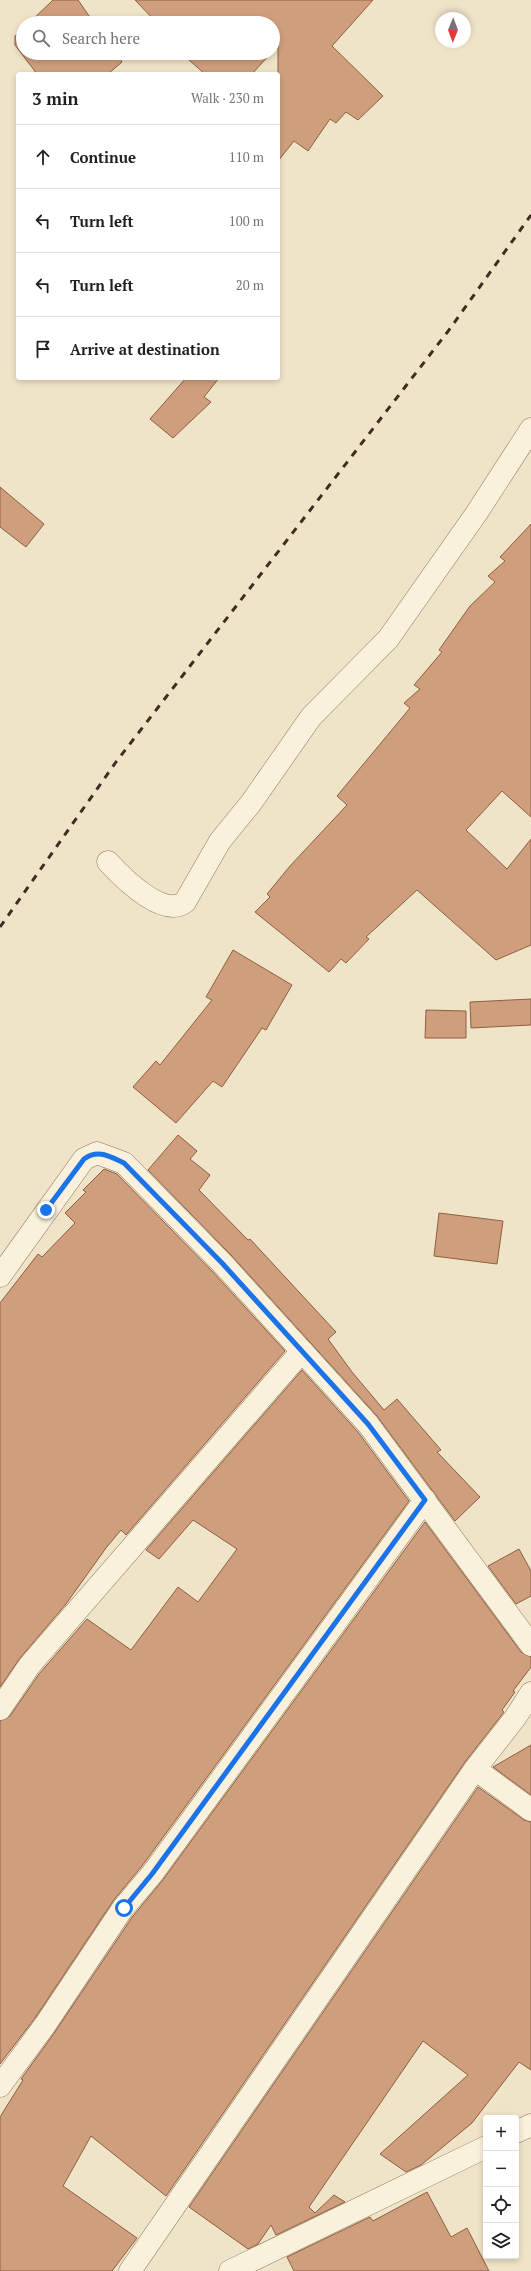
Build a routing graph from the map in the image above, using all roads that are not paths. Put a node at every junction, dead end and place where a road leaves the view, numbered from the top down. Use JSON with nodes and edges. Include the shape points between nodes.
{"nodes":[{"id":1,"x":531,"y":429,"type":"edge"},
{"id":2,"x":108,"y":862,"type":"dead end"},
{"id":3,"x":0,"y":1276,"type":"edge"},
{"id":4,"x":302,"y":1351,"type":"junction"},
{"id":5,"x":425,"y":1500,"type":"junction"},
{"id":6,"x":531,"y":1645,"type":"edge"},
{"id":7,"x":531,"y":1693,"type":"edge"},
{"id":8,"x":0,"y":1709,"type":"edge"},
{"id":9,"x":475,"y":1769,"type":"junction"},
{"id":10,"x":531,"y":1810,"type":"edge"},
{"id":11,"x":0,"y":2086,"type":"edge"},
{"id":12,"x":531,"y":2125,"type":"edge"},
{"id":13,"x":519,"y":2131,"type":"edge"},
{"id":14,"x":483,"y":2148,"type":"edge"},
{"id":15,"x":130,"y":2271,"type":"edge"},
{"id":16,"x":230,"y":2271,"type":"edge"}],
"edges":[{"from":1,"to":2,"type":"street","via":[[476,514],[388,639],[311,717],[251,803],[220,841],[185,902],[180,906],[171,907],[152,899],[122,877]]},
{"from":3,"to":4,"type":"street","via":[[84,1159],[97,1153],[106,1154],[124,1163],[222,1263]]},
{"from":4,"to":5,"type":"street","via":[[368,1424]]},
{"from":4,"to":8,"type":"street","via":[[29,1666]]},
{"from":5,"to":6,"type":"street"},
{"from":5,"to":11,"type":"street","via":[[152,1874],[124,1908],[45,2025]]},
{"from":7,"to":9,"type":"street"},
{"from":9,"to":10,"type":"street"},
{"from":9,"to":15,"type":"street"},
{"from":12,"to":13,"type":"street"},
{"from":14,"to":16,"type":"street"}]}
